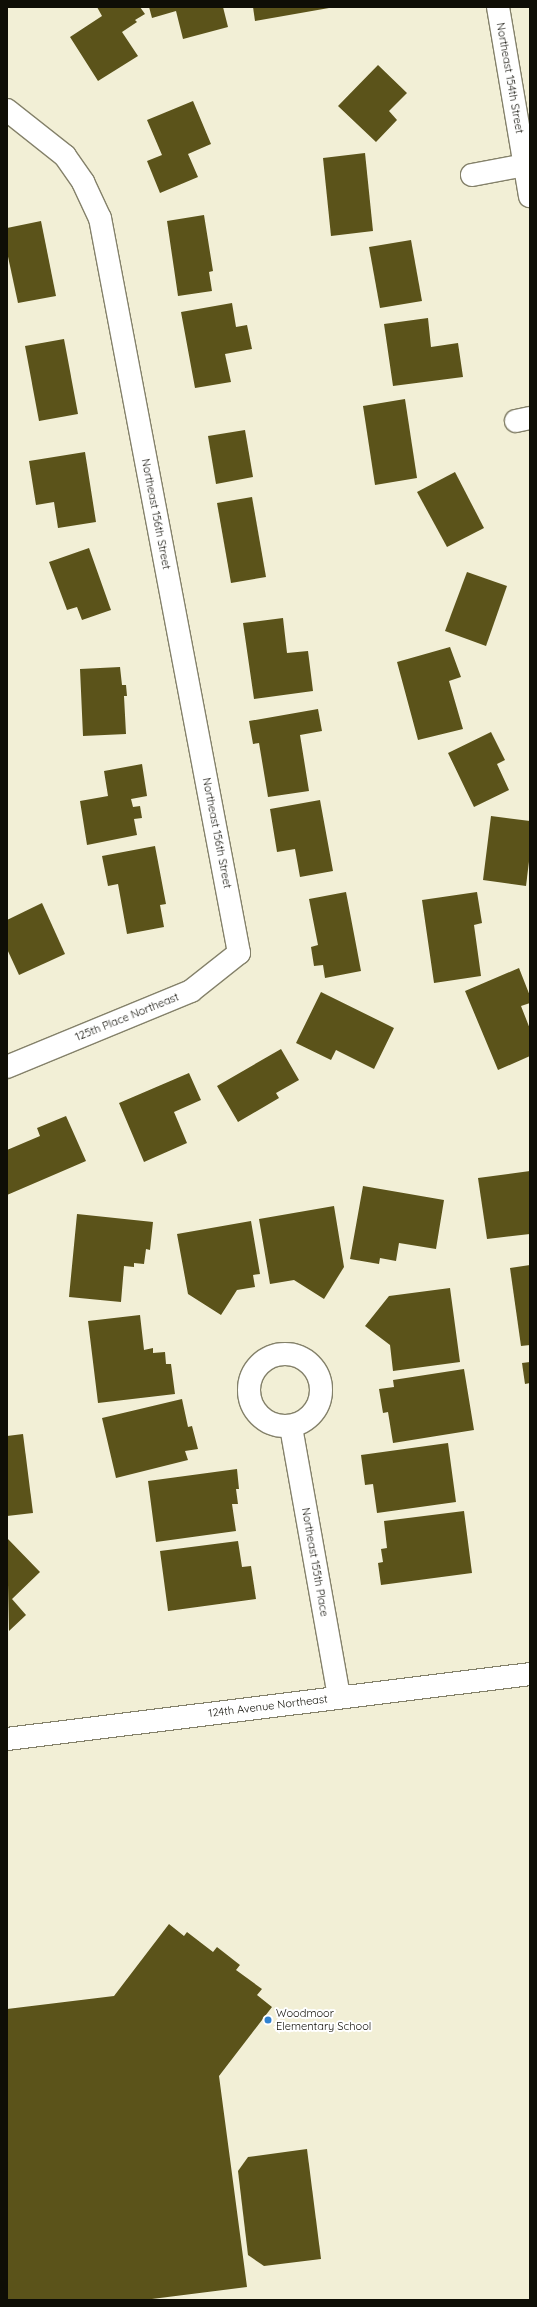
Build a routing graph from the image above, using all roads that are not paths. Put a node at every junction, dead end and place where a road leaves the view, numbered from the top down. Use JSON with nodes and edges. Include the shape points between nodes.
{"nodes":[{"id":1,"x":498,"y":7,"type":"edge"},
{"id":2,"x":7,"y":110,"type":"edge"},
{"id":3,"x":525,"y":165,"type":"junction"},
{"id":4,"x":472,"y":175,"type":"dead end"},
{"id":5,"x":530,"y":196,"type":"edge"},
{"id":6,"x":239,"y":953,"type":"joint"},
{"id":7,"x":7,"y":1067,"type":"edge"},
{"id":8,"x":292,"y":1427,"type":"dead end"},
{"id":9,"x":530,"y":1674,"type":"edge"},
{"id":10,"x":338,"y":1697,"type":"junction"},
{"id":11,"x":7,"y":1739,"type":"edge"}],
"edges":[{"from":1,"to":3,"type":"street","name":"Northeast 154th Street"},
{"from":2,"to":6,"type":"street","name":"Northeast 156th Street","via":[[65,156],[83,182],[100,218]]},
{"from":3,"to":4,"type":"street"},
{"from":3,"to":5,"type":"street","name":"Northeast 154th Street"},
{"from":6,"to":7,"type":"street","name":"125th Place Northeast","via":[[191,991]]},
{"from":8,"to":10,"type":"street","name":"Northeast 155th Place"},
{"from":9,"to":10,"type":"street","name":"124th Avenue Northeast"},
{"from":10,"to":11,"type":"street","name":"124th Avenue Northeast"}]}
